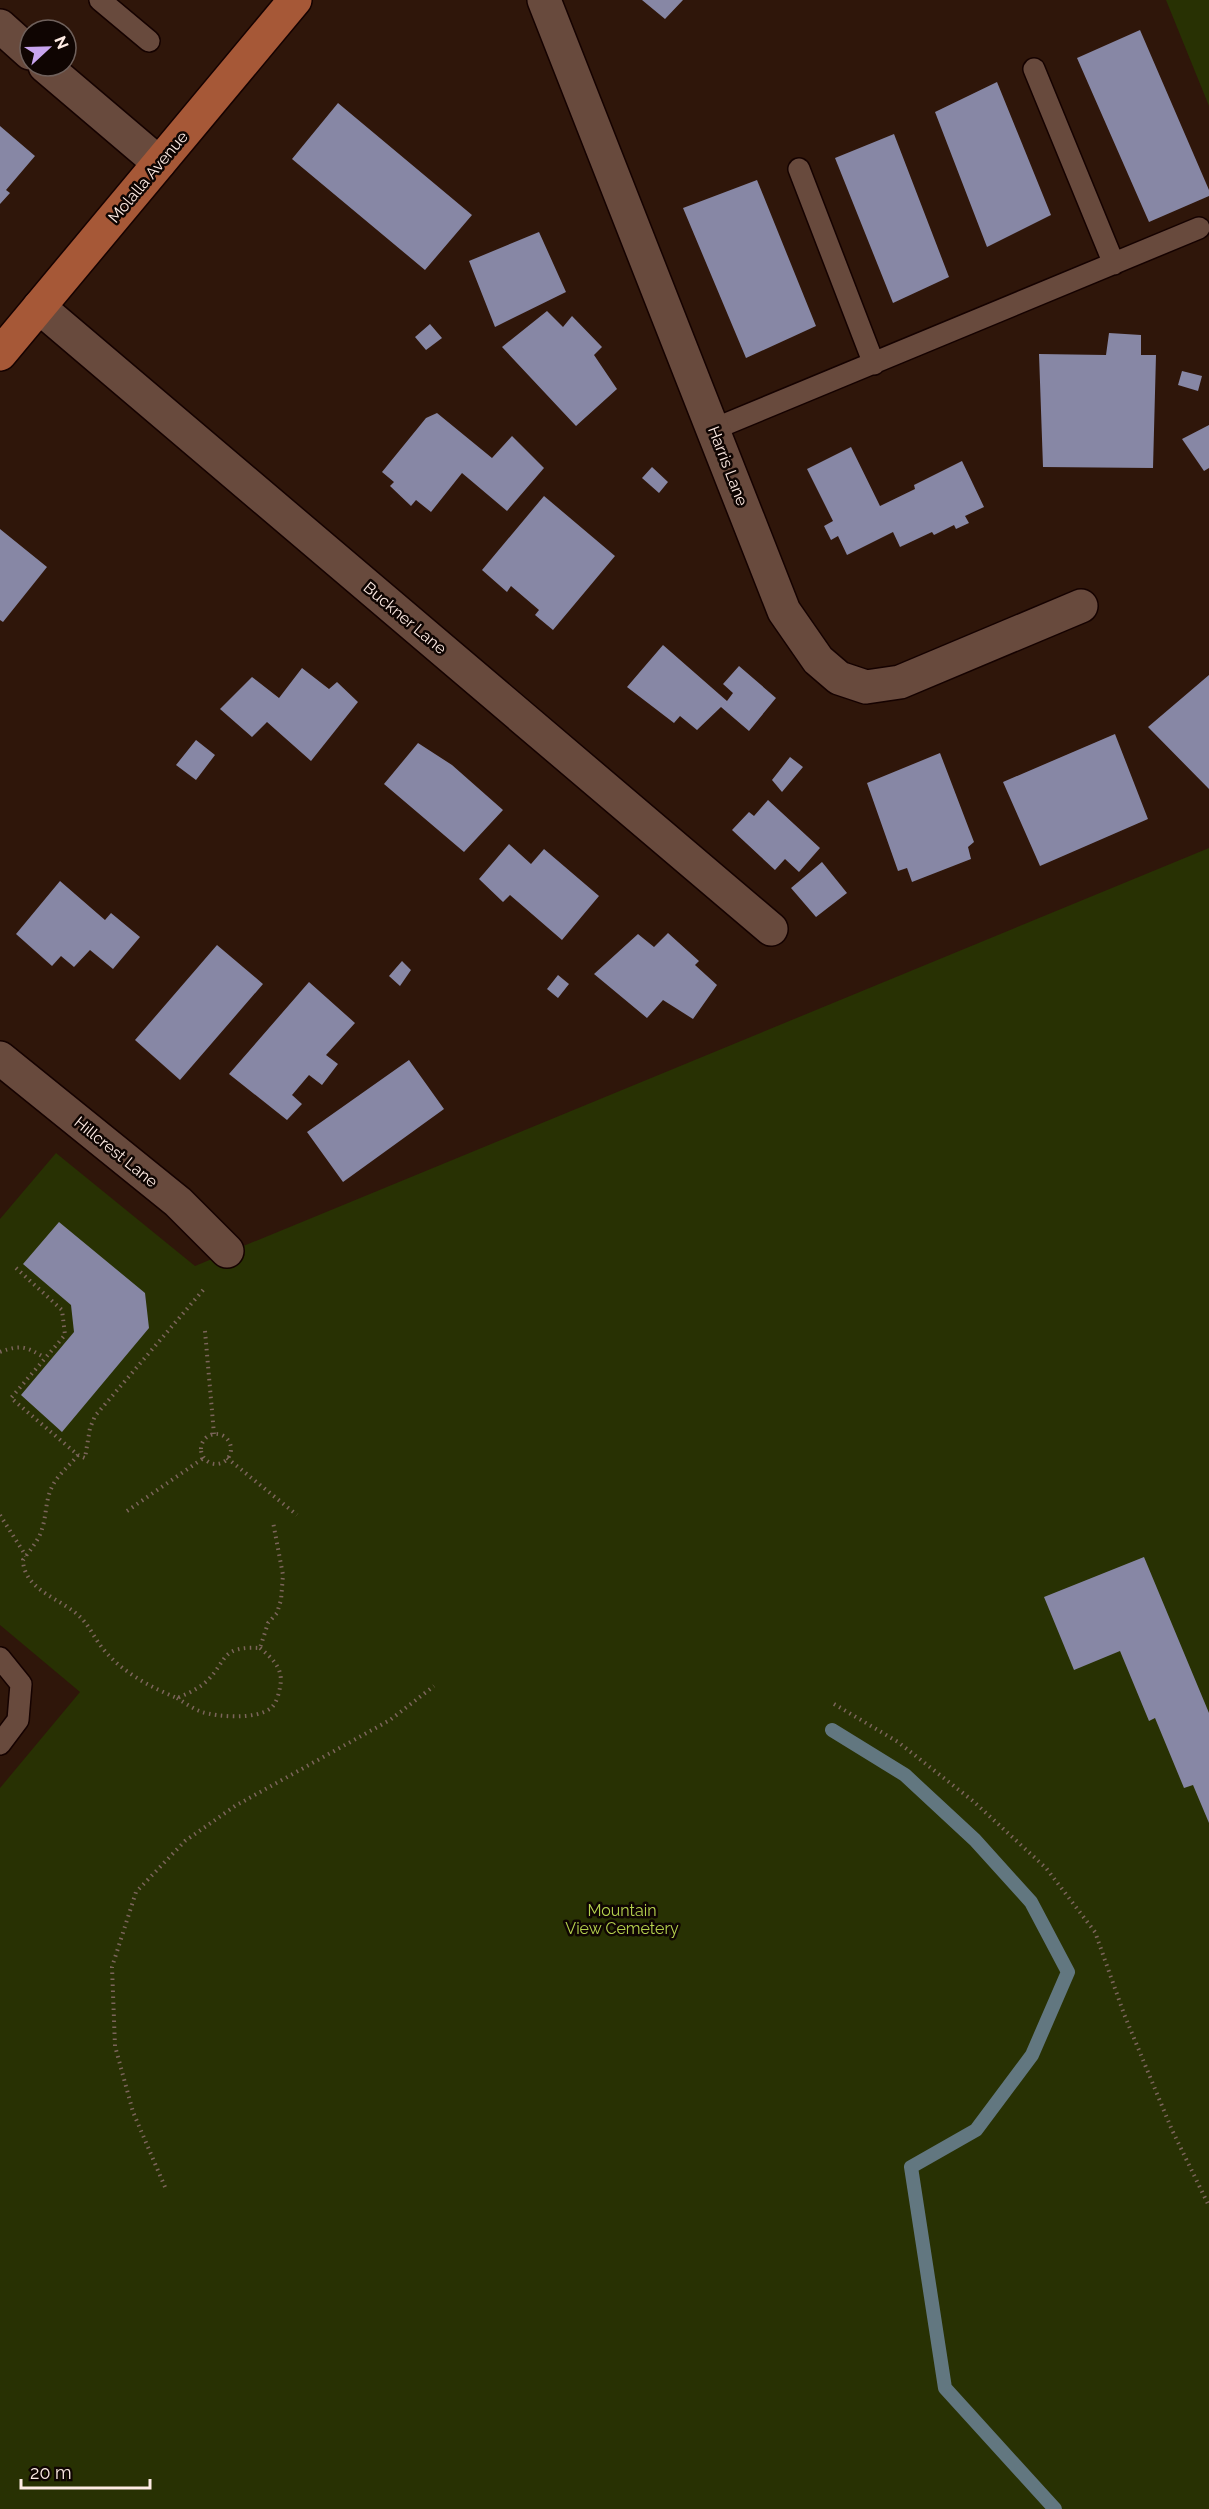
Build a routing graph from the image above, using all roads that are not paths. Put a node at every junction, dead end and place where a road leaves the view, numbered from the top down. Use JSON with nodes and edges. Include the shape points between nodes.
{"nodes":[{"id":1,"x":100,"y":0,"type":"edge"},
{"id":2,"x":295,"y":0,"type":"edge"},
{"id":3,"x":544,"y":0,"type":"edge"},
{"id":4,"x":0,"y":26,"type":"edge"},
{"id":5,"x":148,"y":41,"type":"dead end"},
{"id":6,"x":18,"y":42,"type":"edge"},
{"id":7,"x":1034,"y":69,"type":"dead end"},
{"id":8,"x":59,"y":78,"type":"edge"},
{"id":9,"x":159,"y":163,"type":"junction"},
{"id":10,"x":799,"y":169,"type":"dead end"},
{"id":11,"x":1199,"y":228,"type":"dead end"},
{"id":12,"x":1114,"y":264,"type":"junction"},
{"id":13,"x":39,"y":307,"type":"junction"},
{"id":14,"x":0,"y":354,"type":"edge"},
{"id":15,"x":874,"y":364,"type":"junction"},
{"id":16,"x":714,"y":429,"type":"junction"},
{"id":17,"x":1081,"y":606,"type":"dead end"},
{"id":18,"x":771,"y":928,"type":"dead end"},
{"id":19,"x":0,"y":1058,"type":"edge"},
{"id":20,"x":227,"y":1251,"type":"dead end"},
{"id":21,"x":0,"y":1658,"type":"edge"},
{"id":22,"x":0,"y":1744,"type":"edge"}],
"edges":[{"from":1,"to":5,"type":"lane"},
{"from":2,"to":9,"type":"main road","name":"Molalla Avenue"},
{"from":3,"to":16,"type":"street","name":"Harris Lane"},
{"from":4,"to":6,"type":"street"},
{"from":7,"to":12,"type":"lane"},
{"from":8,"to":9,"type":"street"},
{"from":9,"to":13,"type":"main road","name":"Molalla Avenue"},
{"from":10,"to":15,"type":"lane"},
{"from":11,"to":12,"type":"lane"},
{"from":12,"to":15,"type":"lane"},
{"from":13,"to":14,"type":"main road","name":"Molalla Avenue"},
{"from":13,"to":18,"type":"street","name":"Buckner Lane"},
{"from":15,"to":16,"type":"lane"},
{"from":16,"to":17,"type":"street","name":"Harris Lane","via":[[784,611],[818,660],[839,678],[866,687],[900,682]]},
{"from":19,"to":20,"type":"street","name":"Hillcrest Lane","via":[[178,1202]]},
{"from":21,"to":22,"type":"lane","via":[[21,1684],[18,1720]]}]}
